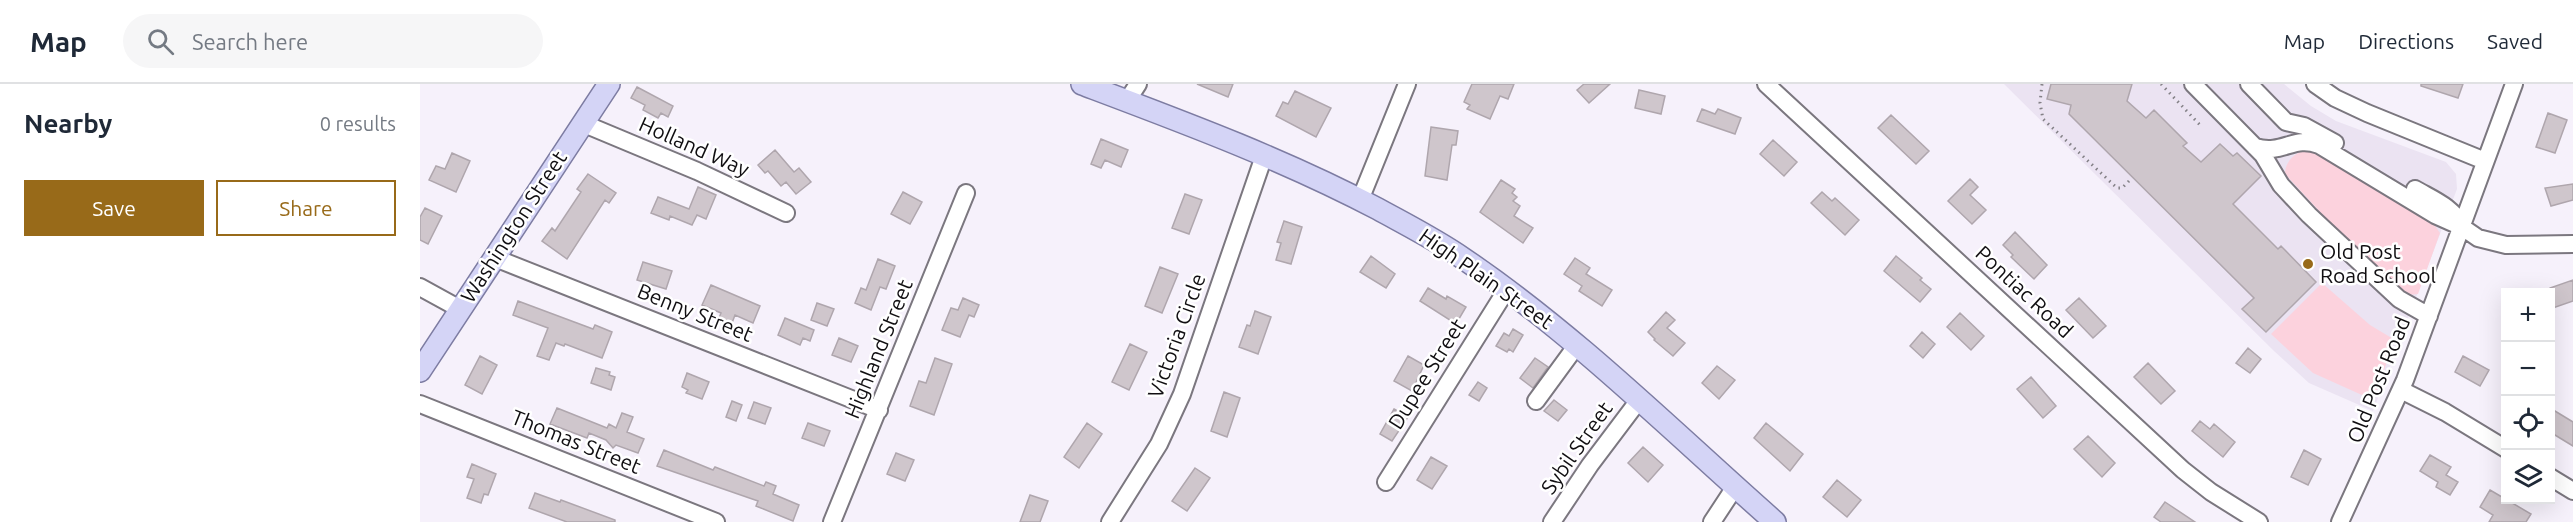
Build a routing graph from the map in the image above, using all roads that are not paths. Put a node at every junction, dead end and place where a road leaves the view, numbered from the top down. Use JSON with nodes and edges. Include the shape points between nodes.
{"nodes":[{"id":1,"x":609,"y":84,"type":"edge"},
{"id":2,"x":1082,"y":84,"type":"edge"},
{"id":3,"x":1407,"y":84,"type":"edge"},
{"id":4,"x":1766,"y":84,"type":"edge"},
{"id":5,"x":2193,"y":84,"type":"edge"},
{"id":6,"x":2249,"y":84,"type":"edge"},
{"id":7,"x":2314,"y":84,"type":"edge"},
{"id":8,"x":2514,"y":84,"type":"edge"},
{"id":9,"x":1133,"y":92,"type":"edge"},
{"id":10,"x":582,"y":123,"type":"junction"},
{"id":11,"x":2255,"y":147,"type":"junction"},
{"id":12,"x":1264,"y":156,"type":"junction"},
{"id":13,"x":2486,"y":161,"type":"junction"},
{"id":14,"x":966,"y":193,"type":"dead end"},
{"id":15,"x":1360,"y":200,"type":"junction"},
{"id":16,"x":786,"y":213,"type":"dead end"},
{"id":17,"x":2462,"y":227,"type":"junction"},
{"id":18,"x":2573,"y":244,"type":"edge"},
{"id":19,"x":495,"y":258,"type":"junction"},
{"id":20,"x":420,"y":287,"type":"edge"},
{"id":21,"x":1507,"y":290,"type":"junction"},
{"id":22,"x":460,"y":309,"type":"junction"},
{"id":23,"x":2429,"y":316,"type":"junction"},
{"id":24,"x":1577,"y":345,"type":"junction"},
{"id":25,"x":420,"y":371,"type":"edge"},
{"id":26,"x":2401,"y":390,"type":"junction"},
{"id":27,"x":1639,"y":400,"type":"junction"},
{"id":28,"x":1536,"y":401,"type":"dead end"},
{"id":29,"x":420,"y":404,"type":"edge"},
{"id":30,"x":879,"y":410,"type":"junction"},
{"id":31,"x":2501,"y":447,"type":"edge"},
{"id":32,"x":2555,"y":480,"type":"edge"},
{"id":33,"x":1386,"y":482,"type":"dead end"},
{"id":34,"x":1735,"y":487,"type":"junction"},
{"id":35,"x":2573,"y":491,"type":"edge"},
{"id":36,"x":716,"y":522,"type":"edge"},
{"id":37,"x":832,"y":522,"type":"edge"},
{"id":38,"x":1110,"y":522,"type":"edge"},
{"id":39,"x":1552,"y":522,"type":"edge"},
{"id":40,"x":1712,"y":522,"type":"edge"},
{"id":41,"x":1775,"y":522,"type":"edge"},
{"id":42,"x":2259,"y":522,"type":"edge"},
{"id":43,"x":2340,"y":522,"type":"edge"}],
"edges":[{"from":1,"to":10,"type":"main road","name":"Washington Street"},
{"from":2,"to":9,"type":"main road","name":"High Plain Street"},
{"from":3,"to":15,"type":"street"},
{"from":4,"to":42,"type":"street","name":"Pontiac Road","via":[[2183,470]]},
{"from":5,"to":11,"type":"street"},
{"from":6,"to":17,"type":"street","via":[[2287,123],[2316,131],[2448,208]]},
{"from":7,"to":13,"type":"street","via":[[2335,99]]},
{"from":8,"to":13,"type":"street","name":"Old Post Road"},
{"from":9,"to":12,"type":"main road","name":"High Plain Street"},
{"from":10,"to":16,"type":"street","name":"Holland Way"},
{"from":10,"to":19,"type":"main road","name":"Washington Street"},
{"from":11,"to":17,"type":"street","via":[[2276,150],[2300,141],[2319,145],[2435,215]]},
{"from":11,"to":23,"type":"street","via":[[2280,185],[2349,254],[2399,299]]},
{"from":12,"to":15,"type":"main road","name":"High Plain Street"},
{"from":12,"to":38,"type":"street","name":"Victoria Circle","via":[[1182,394],[1159,444]]},
{"from":13,"to":17,"type":"street","name":"Old Post Road"},
{"from":14,"to":30,"type":"street","name":"Highland Street"},
{"from":15,"to":21,"type":"main road","name":"High Plain Street","via":[[1464,258]]},
{"from":17,"to":18,"type":"street","via":[[2478,238],[2505,245]]},
{"from":17,"to":23,"type":"street","name":"Old Post Road"},
{"from":19,"to":22,"type":"main road","name":"Washington Street"},
{"from":19,"to":30,"type":"street","name":"Benny Street"},
{"from":20,"to":22,"type":"street"},
{"from":21,"to":24,"type":"main road","name":"High Plain Street"},
{"from":21,"to":33,"type":"street","name":"Dupee Street"},
{"from":22,"to":25,"type":"main road","name":"Washington Street"},
{"from":23,"to":26,"type":"street","name":"Old Post Road"},
{"from":24,"to":27,"type":"main road","name":"High Plain Street"},
{"from":24,"to":28,"type":"street"},
{"from":26,"to":31,"type":"street"},
{"from":26,"to":43,"type":"street","name":"Old Post Road"},
{"from":27,"to":34,"type":"main road","name":"High Plain Street"},
{"from":27,"to":39,"type":"street","name":"Sybil Street"},
{"from":29,"to":36,"type":"street","name":"Thomas Street"},
{"from":30,"to":37,"type":"street","name":"Highland Street"},
{"from":32,"to":35,"type":"street"},
{"from":34,"to":40,"type":"street"},
{"from":34,"to":41,"type":"main road","name":"High Plain Street"}]}
